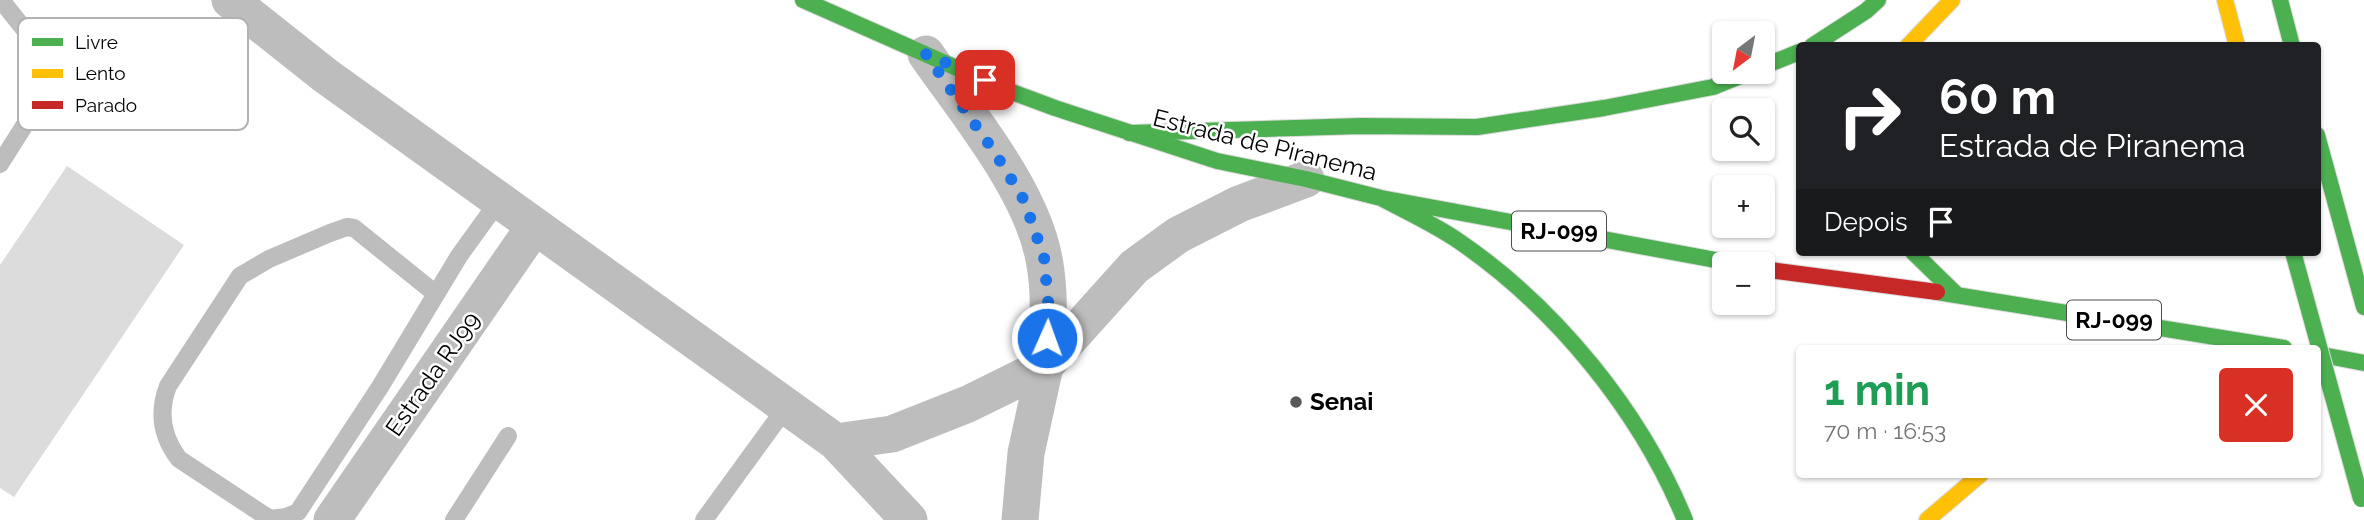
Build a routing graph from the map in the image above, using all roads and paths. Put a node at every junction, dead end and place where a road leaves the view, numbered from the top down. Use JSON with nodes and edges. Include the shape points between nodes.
{"nodes":[{"id":1,"x":1,"y":0,"type":"edge"},
{"id":2,"x":230,"y":0,"type":"edge"},
{"id":3,"x":803,"y":0,"type":"edge"},
{"id":4,"x":1878,"y":0,"type":"edge"},
{"id":5,"x":1952,"y":0,"type":"edge"},
{"id":6,"x":2225,"y":0,"type":"edge"},
{"id":7,"x":2280,"y":0,"type":"edge"},
{"id":8,"x":2299,"y":0,"type":"edge"},
{"id":9,"x":18,"y":21,"type":"edge"},
{"id":10,"x":2291,"y":40,"type":"edge"},
{"id":11,"x":1818,"y":42,"type":"edge"},
{"id":12,"x":1912,"y":42,"type":"edge"},
{"id":13,"x":2236,"y":42,"type":"edge"},
{"id":14,"x":1796,"y":53,"type":"edge"},
{"id":15,"x":926,"y":54,"type":"junction"},
{"id":16,"x":1775,"y":62,"type":"edge"},
{"id":17,"x":1720,"y":84,"type":"edge"},
{"id":18,"x":22,"y":130,"type":"edge"},
{"id":19,"x":1129,"y":133,"type":"junction"},
{"id":20,"x":2321,"y":149,"type":"edge"},
{"id":21,"x":0,"y":164,"type":"edge"},
{"id":22,"x":1306,"y":179,"type":"junction"},
{"id":23,"x":1381,"y":198,"type":"junction"},
{"id":24,"x":498,"y":202,"type":"junction"},
{"id":25,"x":534,"y":227,"type":"junction"},
{"id":26,"x":1917,"y":256,"type":"edge"},
{"id":27,"x":2294,"y":256,"type":"edge"},
{"id":28,"x":1712,"y":259,"type":"edge"},
{"id":29,"x":1775,"y":271,"type":"edge"},
{"id":30,"x":436,"y":294,"type":"junction"},
{"id":31,"x":1956,"y":294,"type":"junction"},
{"id":32,"x":2364,"y":307,"type":"edge"},
{"id":33,"x":2262,"y":345,"type":"edge"},
{"id":34,"x":2318,"y":345,"type":"edge"},
{"id":35,"x":2321,"y":355,"type":"edge"},
{"id":36,"x":2321,"y":355,"type":"edge"},
{"id":37,"x":2364,"y":363,"type":"edge"},
{"id":38,"x":1045,"y":366,"type":"junction"},
{"id":39,"x":787,"y":406,"type":"junction"},
{"id":40,"x":508,"y":436,"type":"dead end"},
{"id":41,"x":836,"y":442,"type":"junction"},
{"id":42,"x":1976,"y":478,"type":"edge"},
{"id":43,"x":2362,"y":505,"type":"edge"},
{"id":44,"x":331,"y":520,"type":"edge"},
{"id":45,"x":454,"y":520,"type":"edge"},
{"id":46,"x":704,"y":520,"type":"edge"},
{"id":47,"x":909,"y":520,"type":"edge"},
{"id":48,"x":1020,"y":520,"type":"edge"},
{"id":49,"x":1685,"y":520,"type":"edge"},
{"id":50,"x":1927,"y":520,"type":"edge"}],
"edges":[{"from":1,"to":9,"type":"lane"},
{"from":2,"to":24,"type":"street"},
{"from":3,"to":15,"type":"main road","name":"Estrada de Piranema","number":"RJ-099"},
{"from":4,"to":11,"type":"main road"},
{"from":5,"to":12,"type":"main road"},
{"from":6,"to":13,"type":"main road"},
{"from":7,"to":10,"type":"main road"},
{"from":8,"to":10,"type":"main road"},
{"from":14,"to":16,"type":"main road"},
{"from":15,"to":19,"type":"main road","name":"Estrada de Piranema","number":"RJ-099","via":[[1055,108]]},
{"from":15,"to":38,"type":"street","via":[[1024,200],[1044,257],[1049,311]]},
{"from":17,"to":19,"type":"main road","via":[[1477,127]]},
{"from":18,"to":21,"type":"lane"},
{"from":19,"to":22,"type":"main road","name":"Estrada de Piranema","number":"RJ-099","via":[[1217,161]]},
{"from":20,"to":32,"type":"main road"},
{"from":22,"to":23,"type":"main road","name":"Estrada de Piranema","number":"RJ-099"},
{"from":22,"to":38,"type":"street","via":[[1239,204],[1178,235],[1134,267]]},
{"from":23,"to":28,"type":"main road","name":"Estrada de Piranema","number":"RJ-099"},
{"from":23,"to":49,"type":"main road","via":[[1459,241],[1518,287],[1583,355],[1631,417]]},
{"from":24,"to":25,"type":"street"},
{"from":24,"to":30,"type":"lane"},
{"from":25,"to":39,"type":"street"},
{"from":25,"to":44,"type":"street","name":"Estrada RJ99"},
{"from":26,"to":31,"type":"main road"},
{"from":27,"to":34,"type":"main road","bridge":true},
{"from":29,"to":31,"type":"main road","number":"RJ-099"},
{"from":30,"to":30,"type":"lane","via":[[298,513],[270,519],[179,459],[171,449],[162,425],[168,386],[232,286],[249,269],[347,227]]},
{"from":31,"to":33,"type":"main road","number":"RJ-099"},
{"from":35,"to":43,"type":"main road","bridge":true},
{"from":36,"to":37,"type":"main road"},
{"from":38,"to":41,"type":"street","via":[[892,434]]},
{"from":38,"to":48,"type":"street","via":[[1026,453]]},
{"from":39,"to":41,"type":"street"},
{"from":39,"to":46,"type":"lane"},
{"from":40,"to":45,"type":"lane"},
{"from":41,"to":47,"type":"street"},
{"from":42,"to":50,"type":"main road"}]}
